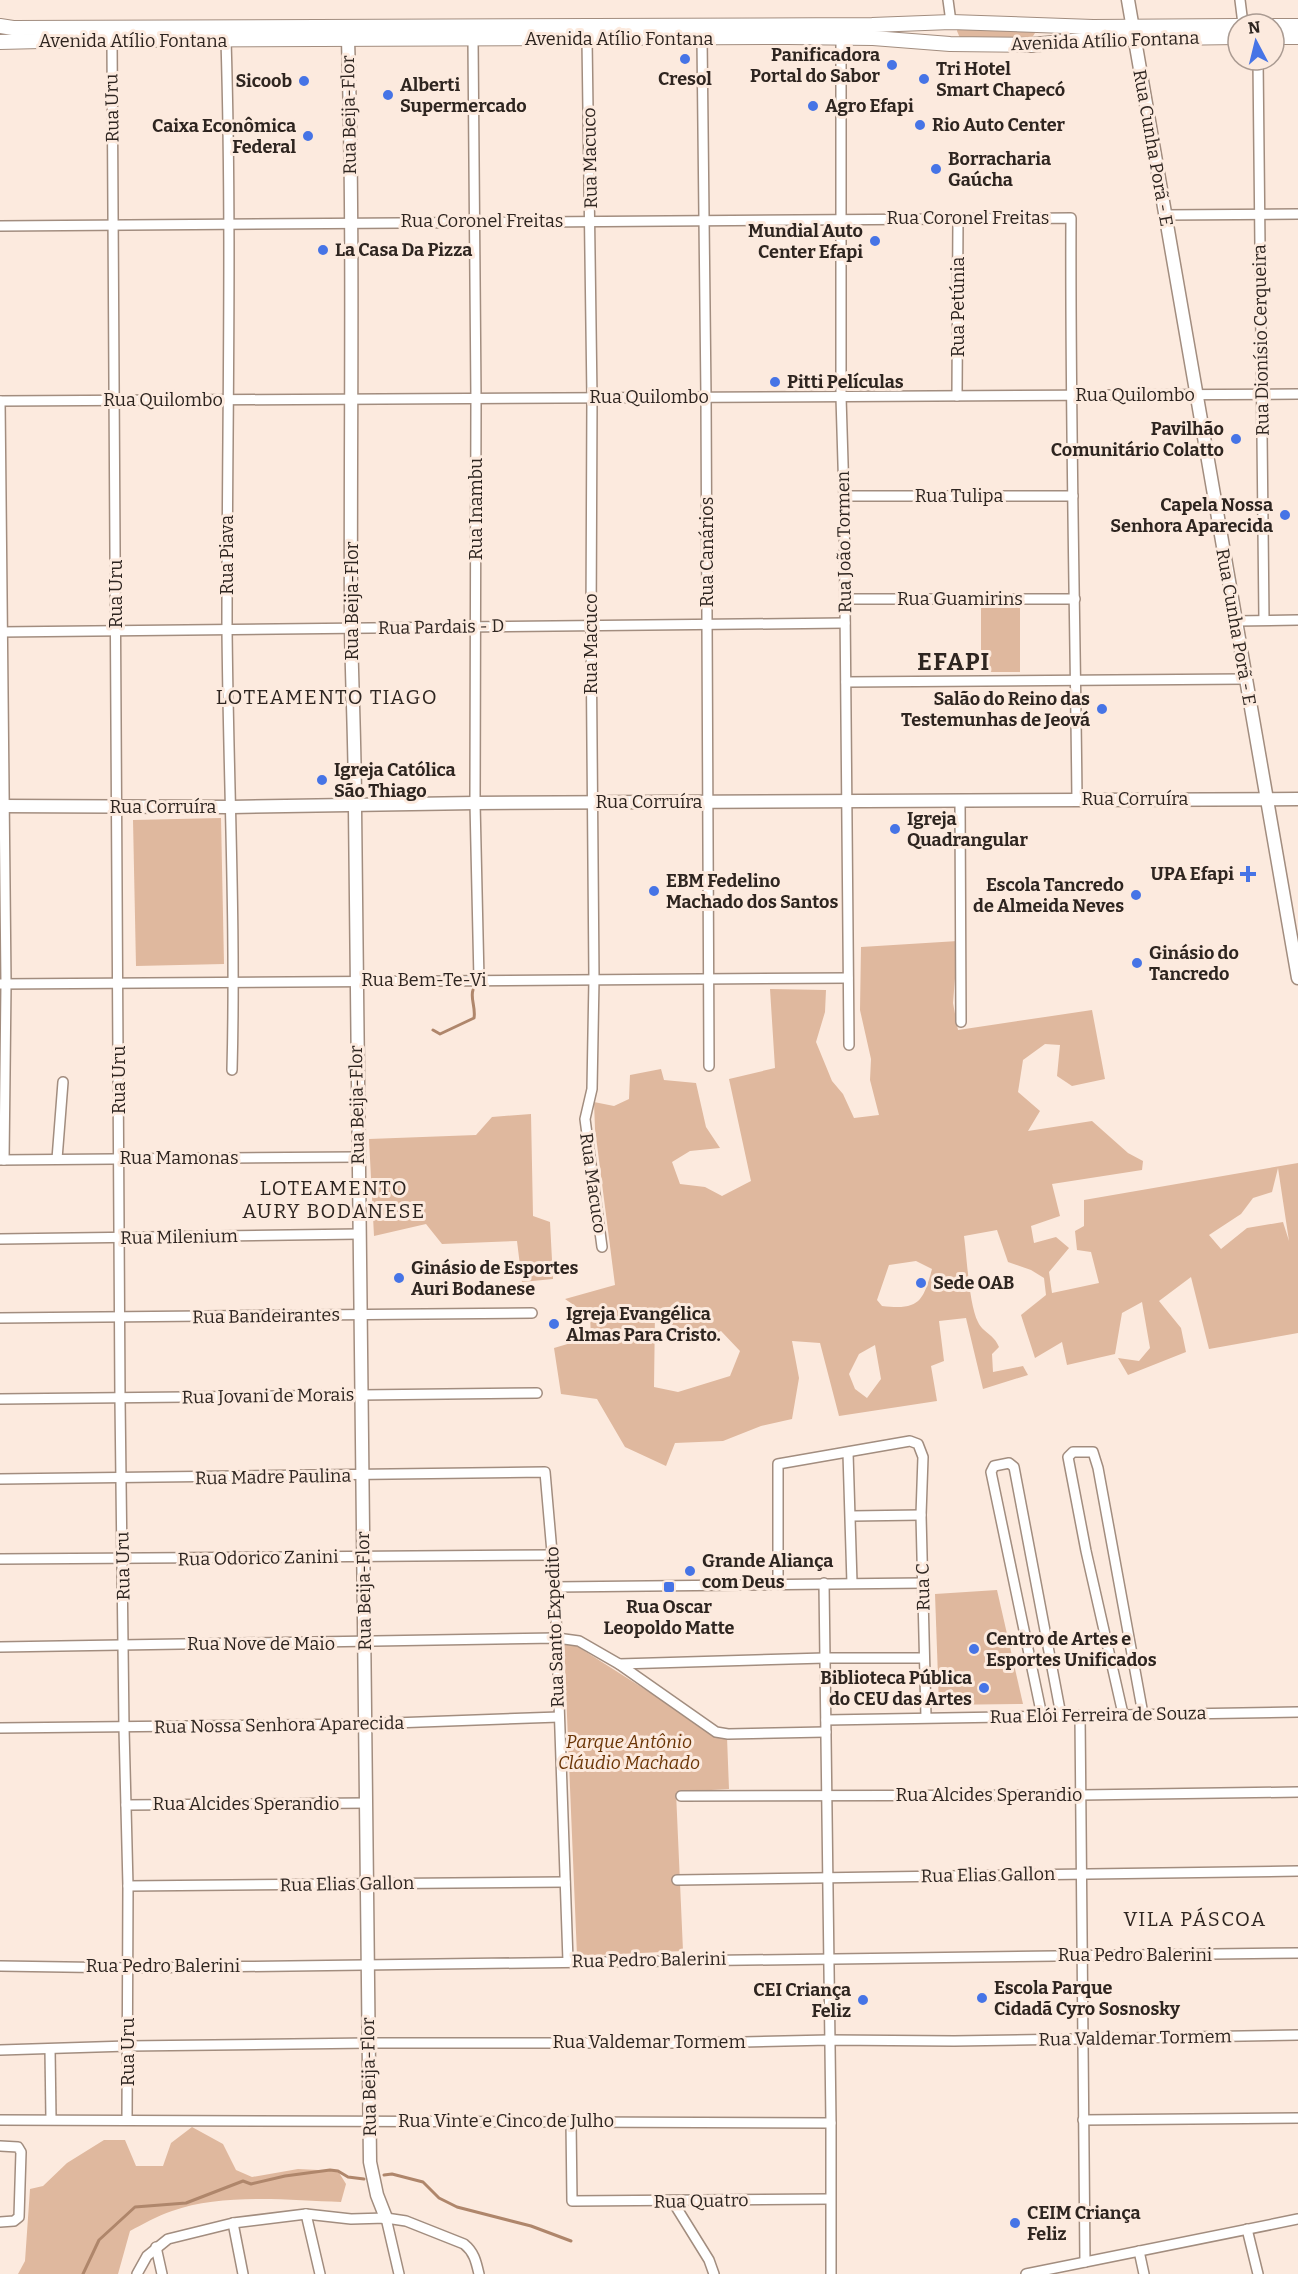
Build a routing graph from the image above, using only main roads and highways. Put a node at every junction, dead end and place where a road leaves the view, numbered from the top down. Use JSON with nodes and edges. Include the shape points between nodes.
{"nodes":[{"id":1,"x":951,"y":22,"type":"junction"},
{"id":2,"x":1033,"y":24,"type":"junction"},
{"id":3,"x":0,"y":26,"type":"edge"},
{"id":4,"x":1226,"y":27,"type":"edge"},
{"id":5,"x":1133,"y":32,"type":"junction"},
{"id":6,"x":1226,"y":36,"type":"edge"},
{"id":7,"x":0,"y":42,"type":"edge"},
{"id":8,"x":950,"y":44,"type":"junction"},
{"id":9,"x":1031,"y":45,"type":"junction"}],
"edges":[{"from":1,"to":2,"type":"main road","name":"Avenida Atílio Fontana"},
{"from":1,"to":3,"type":"main road","name":"Avenida Atílio Fontana","via":[[332,28]]},
{"from":1,"to":8,"type":"main road","via":[[946,33]]},
{"from":2,"to":5,"type":"main road","name":"Avenida Atílio Fontana"},
{"from":2,"to":9,"type":"main road","via":[[1037,35]]},
{"from":4,"to":5,"type":"main road","name":"Avenida Atílio Fontana"},
{"from":5,"to":6,"type":"main road","name":"Avenida Atílio Fontana"},
{"from":5,"to":9,"type":"main road","name":"Avenida Atílio Fontana"},
{"from":7,"to":8,"type":"main road","name":"Avenida Atílio Fontana","via":[[873,38]]},
{"from":8,"to":9,"type":"main road","name":"Avenida Atílio Fontana"}]}
